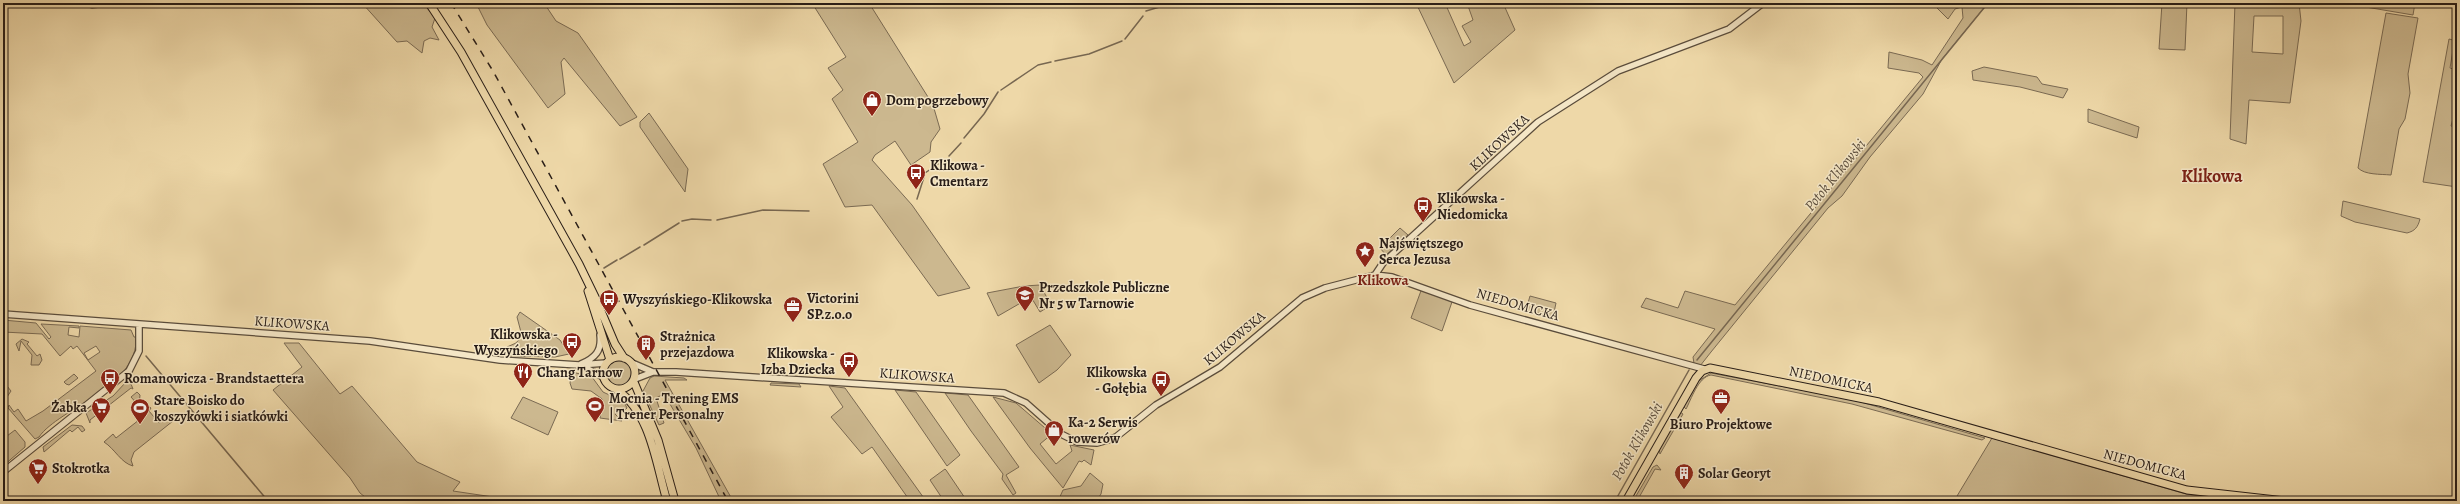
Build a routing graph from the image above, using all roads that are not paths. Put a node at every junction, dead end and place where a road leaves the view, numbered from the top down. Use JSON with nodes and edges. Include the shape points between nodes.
{"nodes":[{"id":1,"x":429,"y":3,"type":"edge"},
{"id":2,"x":1763,"y":3,"type":"edge"},
{"id":3,"x":579,"y":264,"type":"junction"},
{"id":4,"x":1375,"y":275,"type":"junction"},
{"id":5,"x":3,"y":314,"type":"edge"},
{"id":6,"x":138,"y":324,"type":"junction"},
{"id":7,"x":599,"y":326,"type":"junction"},
{"id":8,"x":624,"y":358,"type":"junction"},
{"id":9,"x":608,"y":362,"type":"junction"},
{"id":10,"x":632,"y":363,"type":"junction"},
{"id":11,"x":579,"y":365,"type":"junction"},
{"id":12,"x":1704,"y":369,"type":"junction"},
{"id":13,"x":654,"y":372,"type":"junction"},
{"id":14,"x":603,"y":377,"type":"junction"},
{"id":15,"x":634,"y":380,"type":"junction"},
{"id":16,"x":617,"y":390,"type":"junction"},
{"id":17,"x":3,"y":472,"type":"edge"},
{"id":18,"x":667,"y":501,"type":"edge"},
{"id":19,"x":675,"y":501,"type":"edge"},
{"id":20,"x":1626,"y":501,"type":"edge"},
{"id":21,"x":2285,"y":501,"type":"edge"}],
"edges":[{"from":1,"to":3,"type":"main road","via":[[461,52]]},
{"from":2,"to":4,"type":"street","name":"KLIKOWSKA","via":[[1729,29],[1618,71],[1538,122],[1384,263]]},
{"from":3,"to":7,"type":"main road"},
{"from":3,"to":8,"type":"main road","via":[[615,344]]},
{"from":4,"to":12,"type":"street","name":"NIEDOMICKA","via":[[1392,277],[1470,305]]},
{"from":4,"to":13,"type":"street","name":"KLIKOWSKA","via":[[1325,288],[1302,298],[1214,371],[1156,406],[1116,437],[1097,443],[1085,444],[1068,438],[1026,403],[1004,393]]},
{"from":5,"to":6,"type":"street","name":"KLIKOWSKA"},
{"from":6,"to":11,"type":"street","name":"KLIKOWSKA","via":[[363,341],[481,359]]},
{"from":6,"to":17,"type":"street","via":[[139,352],[129,371]]},
{"from":7,"to":9,"type":"main road"},
{"from":7,"to":11,"type":"street","via":[[598,352],[590,360]]},
{"from":8,"to":9,"type":"main road"},
{"from":8,"to":10,"type":"main road"},
{"from":9,"to":11,"type":"street","name":"KLIKOWSKA"},
{"from":9,"to":14,"type":"main road"},
{"from":10,"to":13,"type":"street","name":"KLIKOWSKA"},
{"from":10,"to":15,"type":"main road","via":[[636,372]]},
{"from":11,"to":14,"type":"street","name":"KLIKOWSKA"},
{"from":12,"to":20,"type":"main road","via":[[1696,378]]},
{"from":12,"to":21,"type":"main road","name":"NIEDOMICKA","via":[[1879,402],[2187,490]]},
{"from":13,"to":15,"type":"street","name":"KLIKOWSKA"},
{"from":14,"to":16,"type":"main road","via":[[608,386]]},
{"from":15,"to":16,"type":"main road","via":[[627,388]]},
{"from":15,"to":19,"type":"main road","via":[[656,434]]},
{"from":16,"to":18,"type":"main road","via":[[631,402],[647,431]]}]}
